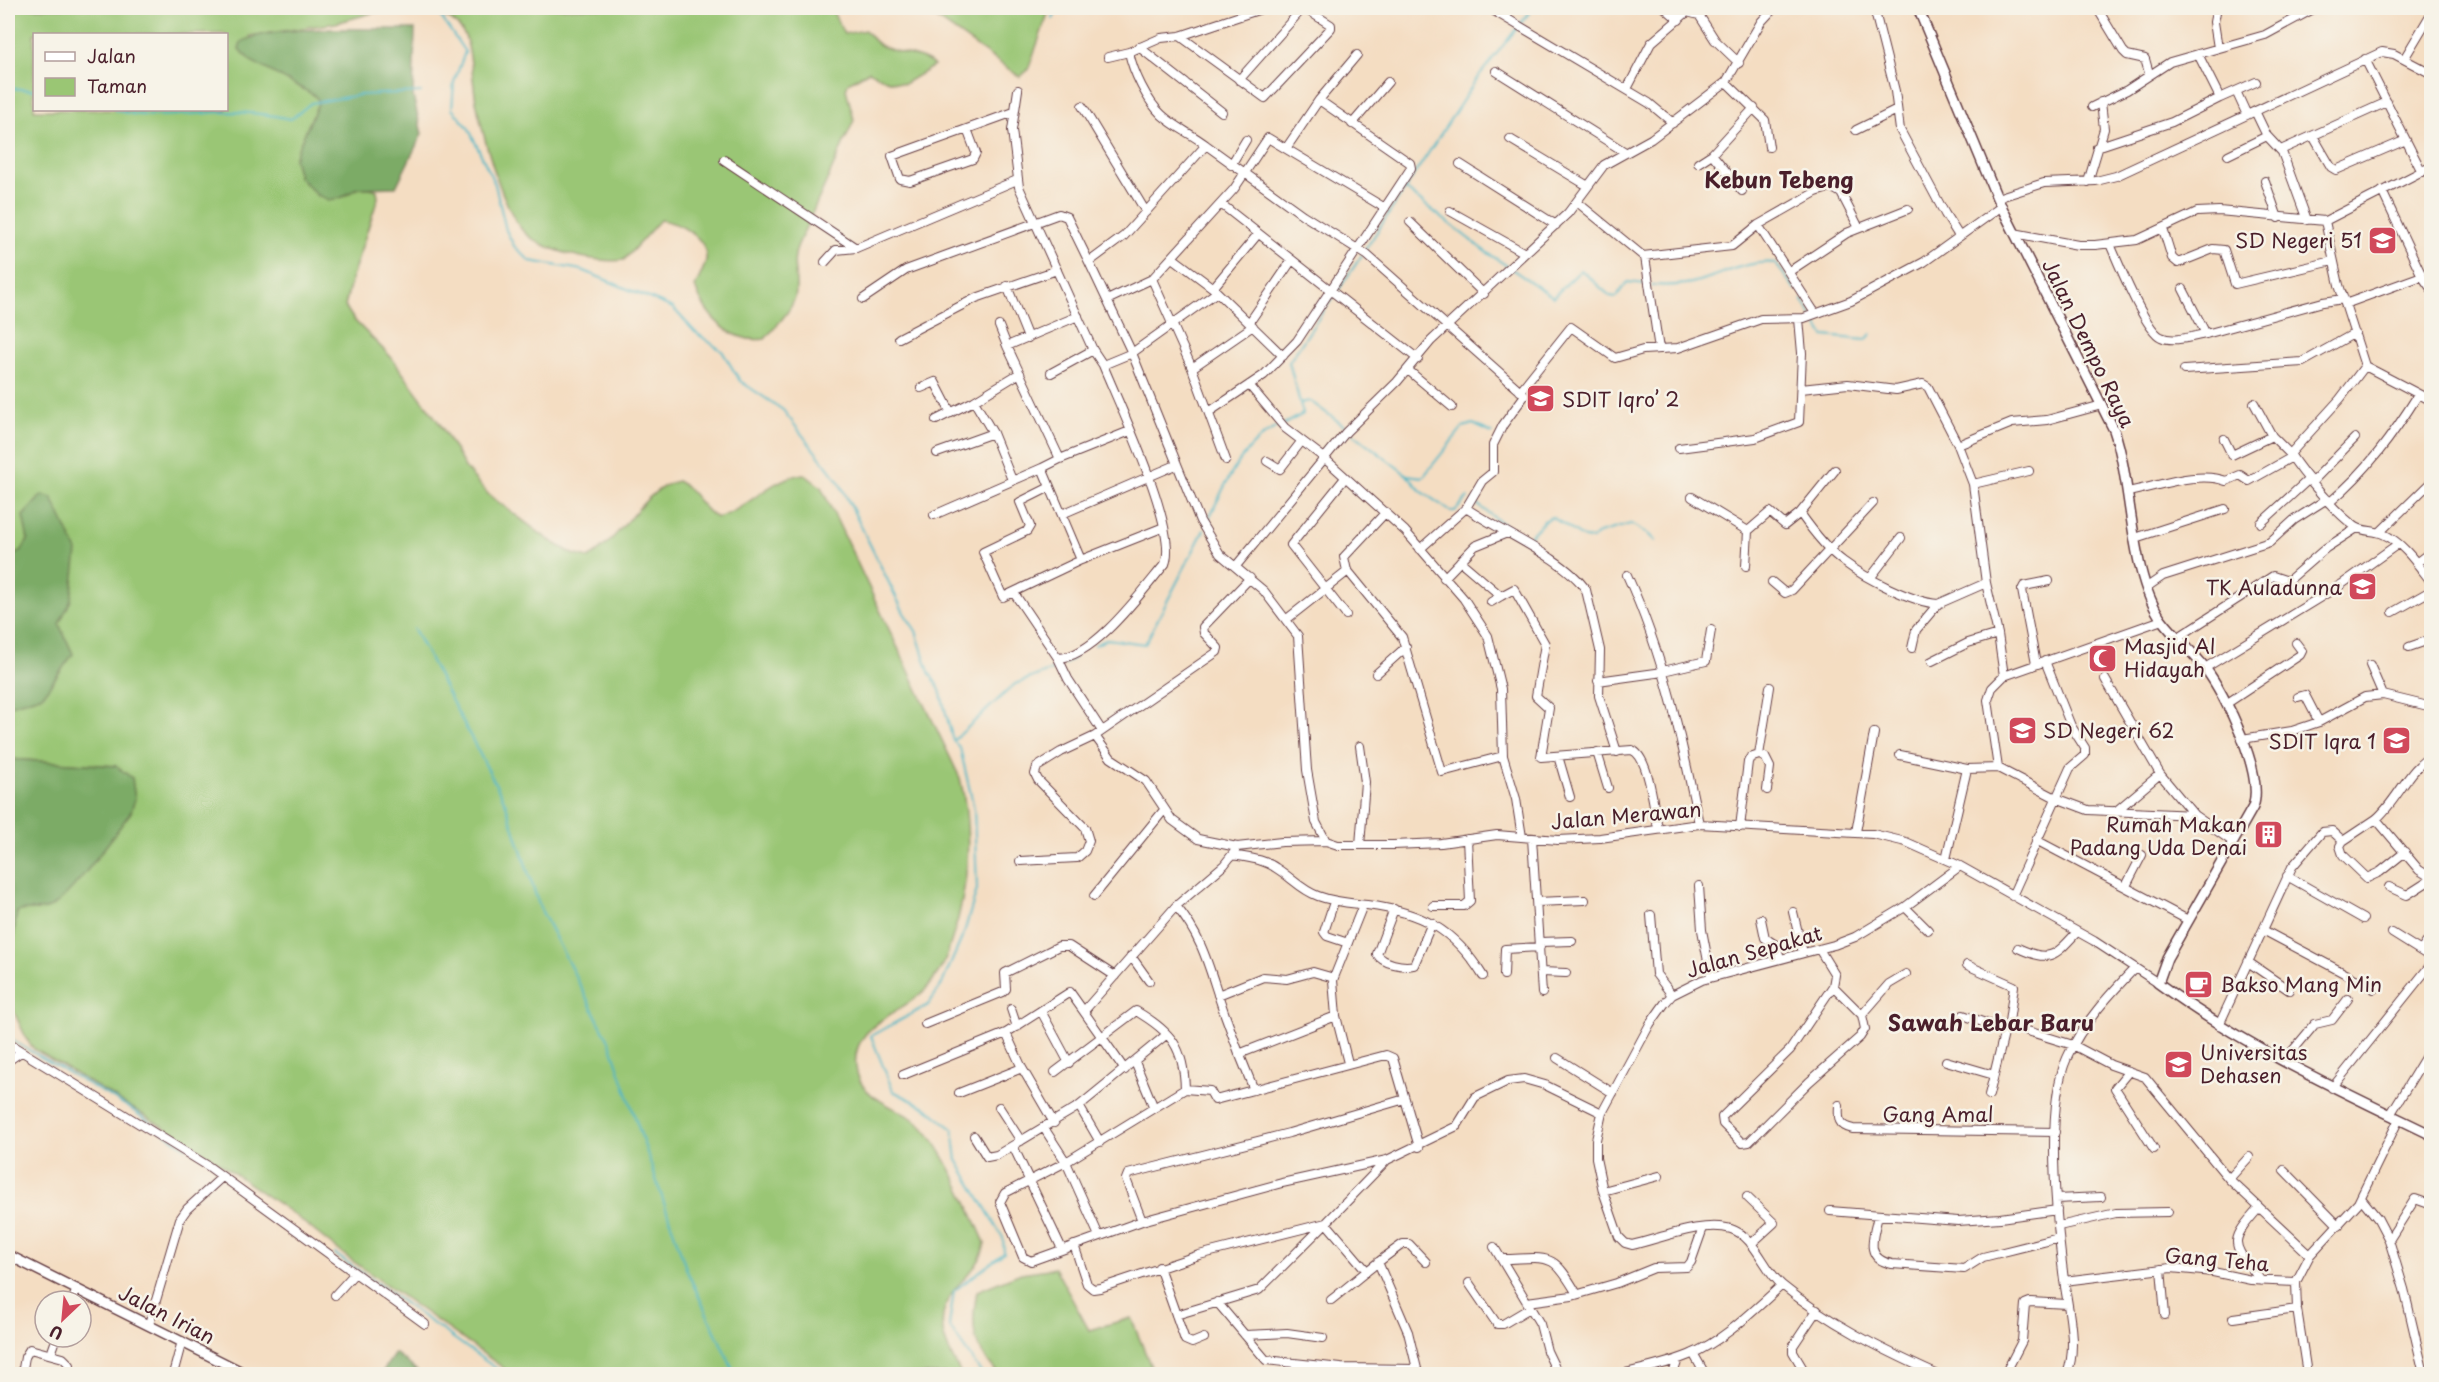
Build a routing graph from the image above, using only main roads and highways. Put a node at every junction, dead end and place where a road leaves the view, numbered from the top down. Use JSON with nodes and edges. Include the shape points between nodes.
{"nodes":[{"id":1,"x":1918,"y":8,"type":"edge"},
{"id":2,"x":2432,"y":1135,"type":"edge"},
{"id":3,"x":8,"y":1255,"type":"edge"},
{"id":4,"x":246,"y":1374,"type":"edge"}],
"edges":[{"from":1,"to":2,"type":"main road","name":"Jalan Dempo Raya","via":[[1999,202],[2121,450],[2147,587],[2162,620],[2205,668],[2226,704],[2242,739],[2256,791],[2253,807],[2167,958],[2158,983],[2219,1025],[2332,1088]]},
{"from":3,"to":4,"type":"main road","name":"Jalan Irian"}]}
